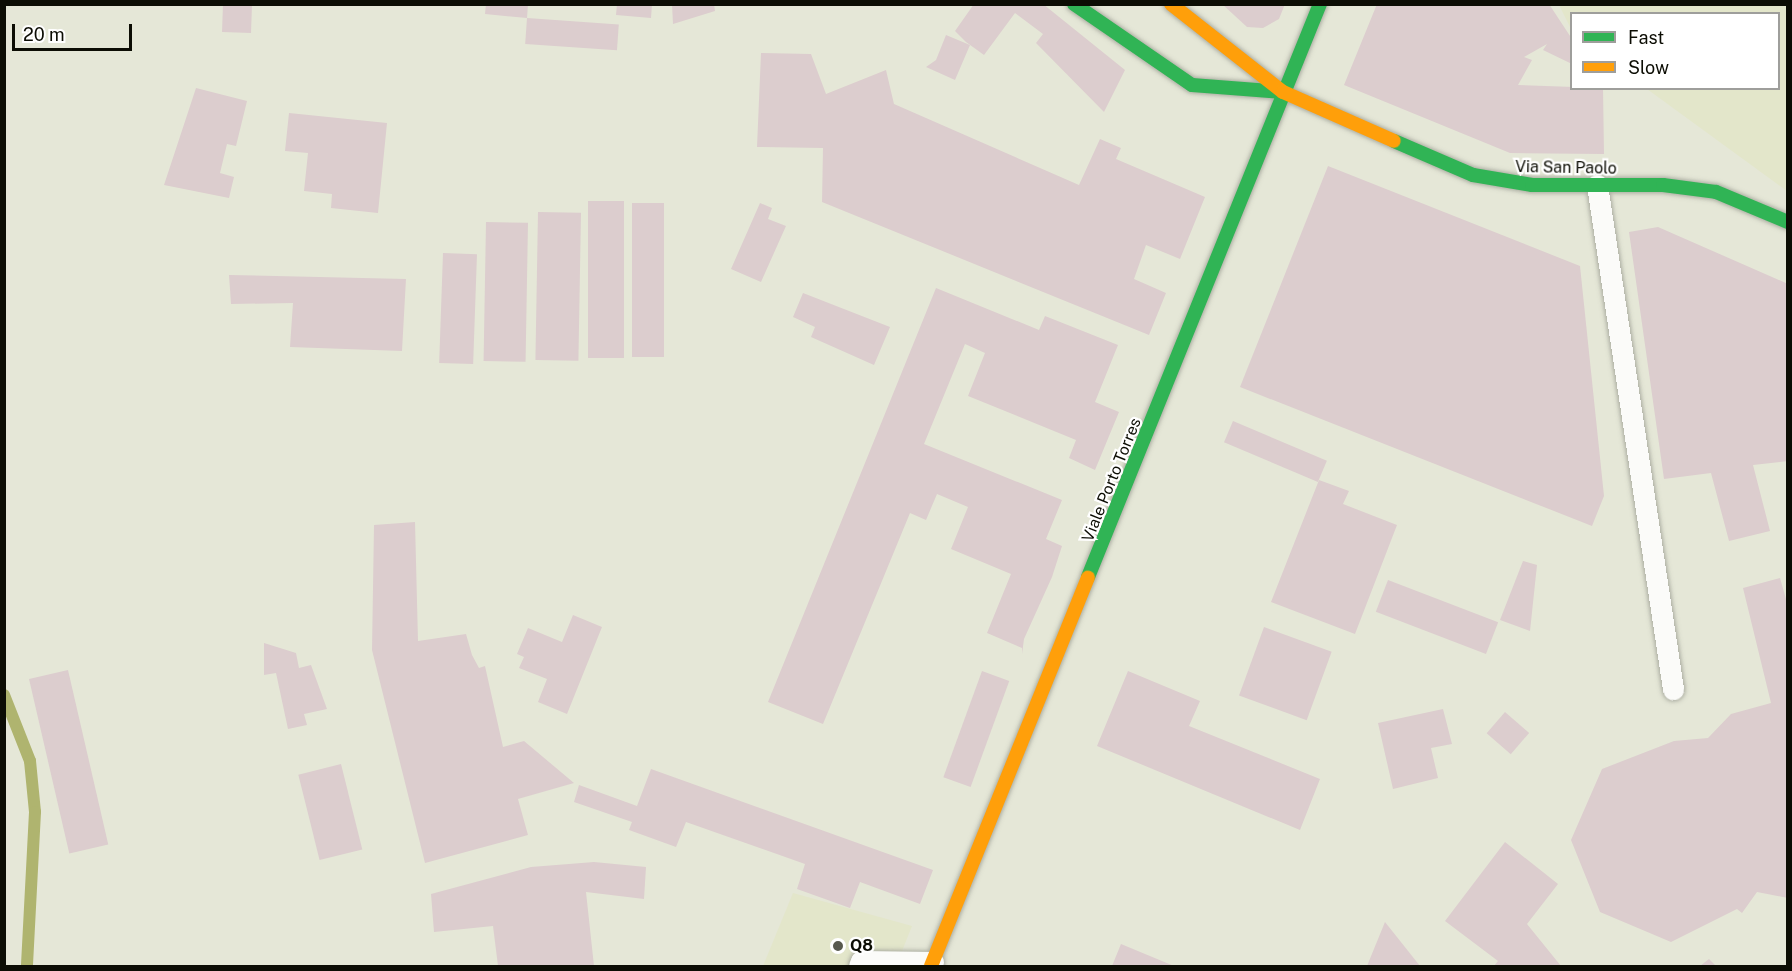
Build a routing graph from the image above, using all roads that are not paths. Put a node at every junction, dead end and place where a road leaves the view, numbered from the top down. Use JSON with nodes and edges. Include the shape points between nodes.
{"nodes":[{"id":1,"x":1074,"y":4,"type":"edge"},
{"id":2,"x":1171,"y":4,"type":"edge"},
{"id":3,"x":1320,"y":4,"type":"edge"},
{"id":4,"x":1283,"y":92,"type":"junction"},
{"id":5,"x":1597,"y":185,"type":"junction"},
{"id":6,"x":1788,"y":222,"type":"edge"},
{"id":7,"x":1673,"y":689,"type":"dead end"},
{"id":8,"x":932,"y":964,"type":"edge"},
{"id":9,"x":860,"y":966,"type":"edge"}],
"edges":[{"from":1,"to":4,"type":"main road","via":[[1192,85]]},
{"from":2,"to":4,"type":"main road"},
{"from":3,"to":4,"type":"main road","name":"Viale Porto Torres"},
{"from":4,"to":5,"type":"main road","name":"Via San Paolo","via":[[1500,183]]},
{"from":4,"to":8,"type":"main road","name":"Viale Porto Torres"},
{"from":5,"to":6,"type":"main road","name":"Via San Paolo","via":[[1716,192]]},
{"from":5,"to":7,"type":"lane"},
{"from":8,"to":9,"type":"lane","via":[[861,961]]}]}
